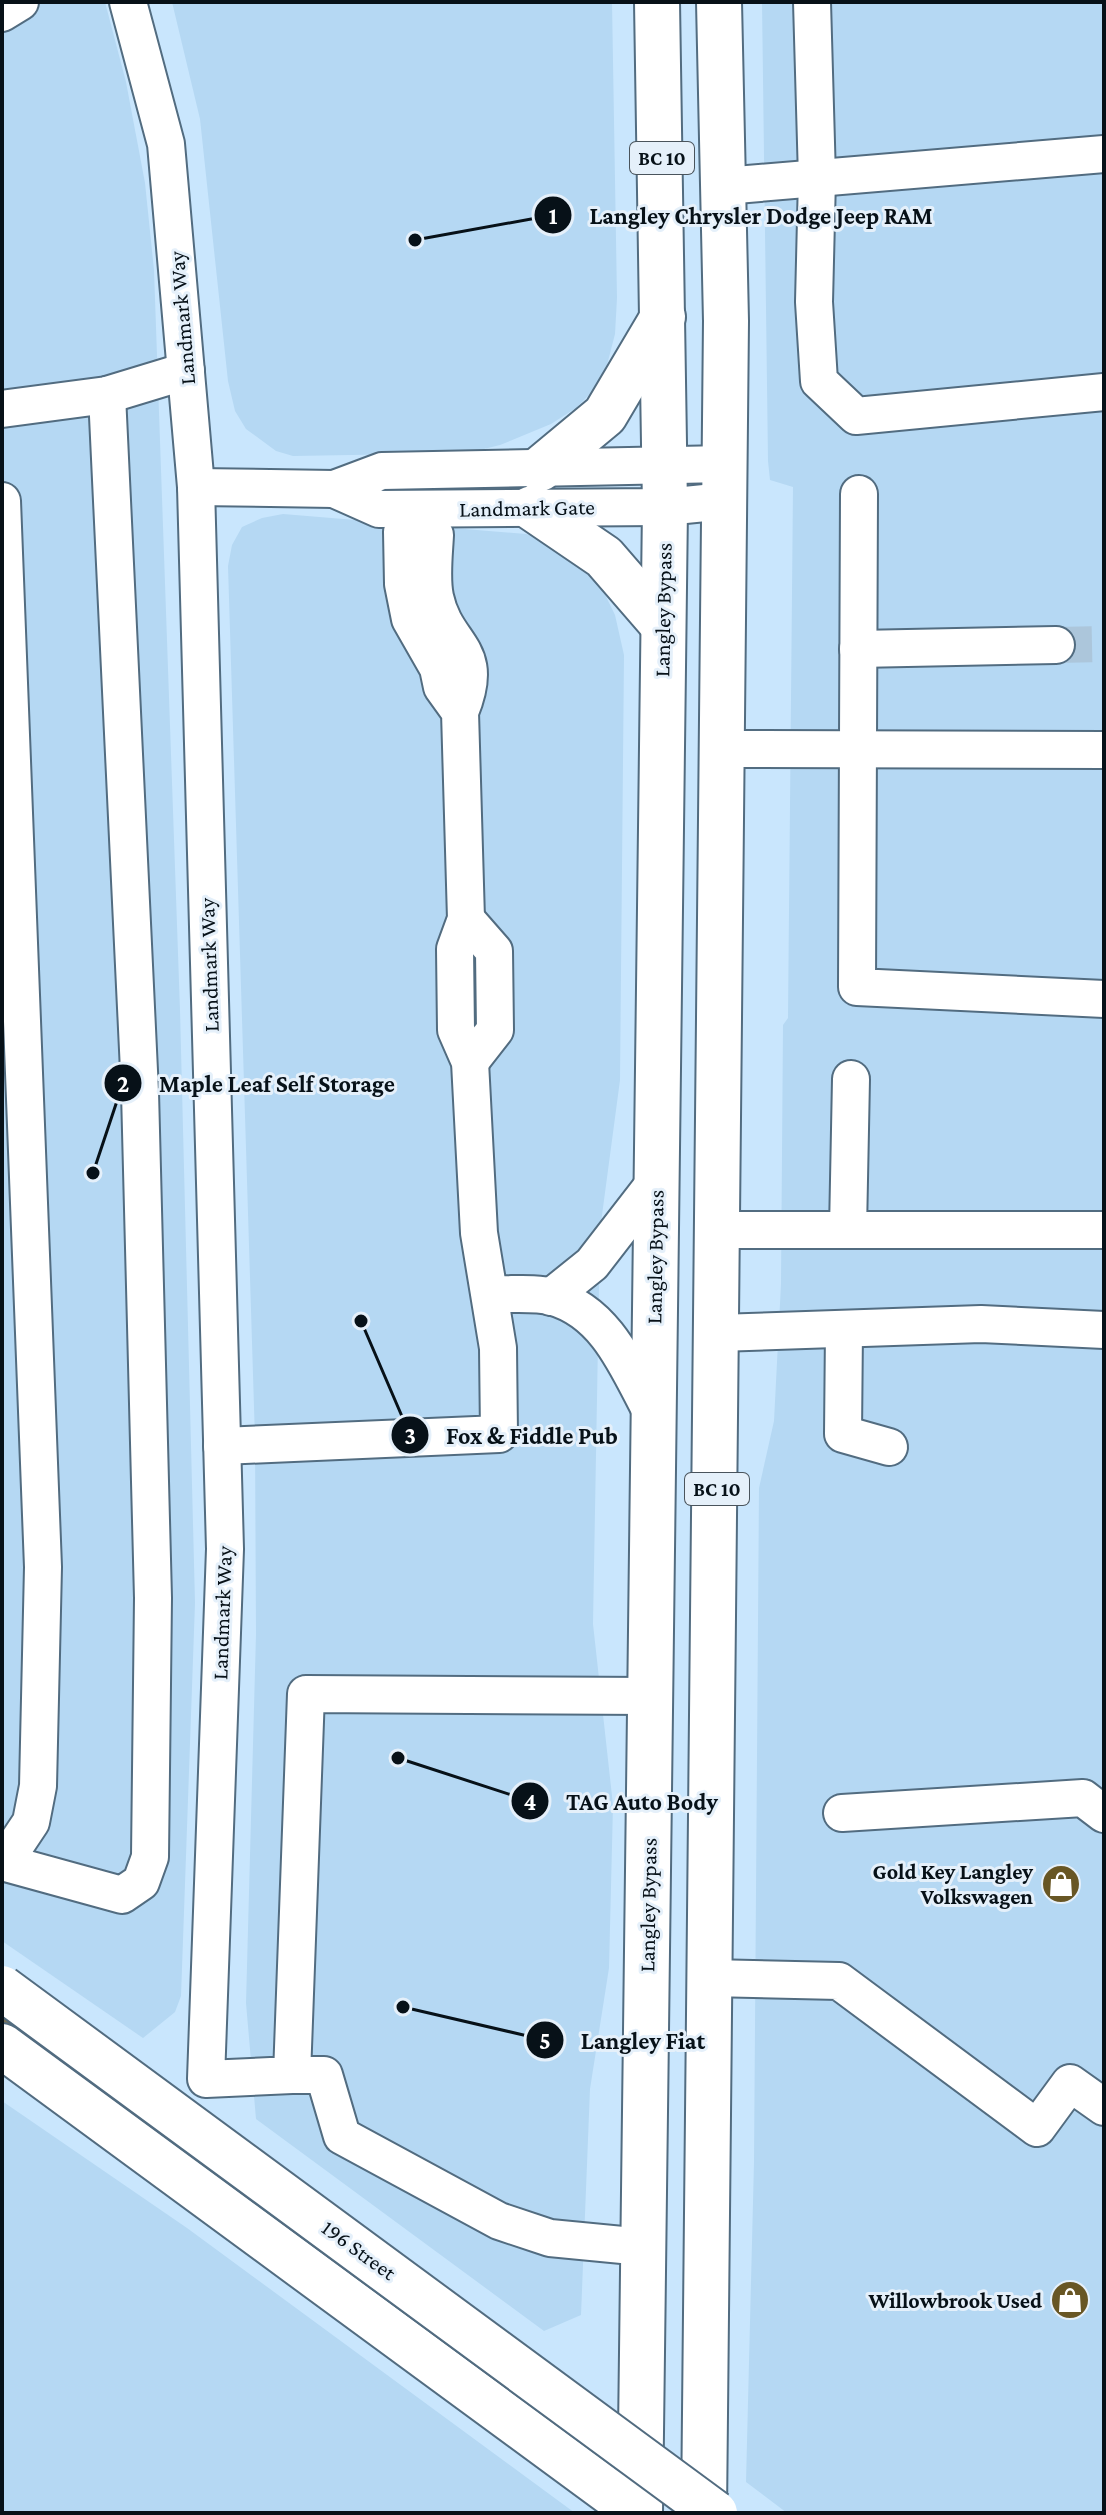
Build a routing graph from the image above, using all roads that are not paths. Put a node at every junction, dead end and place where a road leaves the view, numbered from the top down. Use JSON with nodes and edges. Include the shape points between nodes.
{"nodes":[{"id":1,"x":20,"y":2,"type":"edge"},
{"id":2,"x":128,"y":2,"type":"edge"},
{"id":3,"x":657,"y":2,"type":"edge"},
{"id":4,"x":719,"y":2,"type":"edge"},
{"id":5,"x":812,"y":2,"type":"edge"},
{"id":6,"x":2,"y":13,"type":"edge"},
{"id":7,"x":1104,"y":154,"type":"edge"},
{"id":8,"x":817,"y":178,"type":"junction"},
{"id":9,"x":724,"y":186,"type":"junction"},
{"id":10,"x":665,"y":315,"type":"junction"},
{"id":11,"x":186,"y":371,"type":"junction"},
{"id":12,"x":1104,"y":392,"type":"edge"},
{"id":13,"x":107,"y":395,"type":"junction"},
{"id":14,"x":2,"y":409,"type":"edge"},
{"id":15,"x":725,"y":483,"type":"junction"},
{"id":16,"x":665,"y":486,"type":"junction"},
{"id":17,"x":196,"y":487,"type":"junction"},
{"id":18,"x":536,"y":488,"type":"junction"},
{"id":19,"x":334,"y":489,"type":"junction"},
{"id":20,"x":859,"y":494,"type":"dead end"},
{"id":21,"x":2,"y":501,"type":"edge"},
{"id":22,"x":410,"y":509,"type":"junction"},
{"id":23,"x":662,"y":624,"type":"junction"},
{"id":24,"x":1056,"y":645,"type":"tunnel mouth"},
{"id":25,"x":858,"y":649,"type":"junction"},
{"id":26,"x":724,"y":749,"type":"junction"},
{"id":27,"x":858,"y":750,"type":"junction"},
{"id":28,"x":1104,"y":750,"type":"edge"},
{"id":29,"x":1104,"y":999,"type":"edge"},
{"id":30,"x":851,"y":1079,"type":"dead end"},
{"id":31,"x":657,"y":1180,"type":"junction"},
{"id":32,"x":719,"y":1230,"type":"junction"},
{"id":33,"x":848,"y":1230,"type":"junction"},
{"id":34,"x":1104,"y":1230,"type":"edge"},
{"id":35,"x":491,"y":1294,"type":"junction"},
{"id":36,"x":551,"y":1297,"type":"junction"},
{"id":37,"x":844,"y":1329,"type":"junction"},
{"id":38,"x":1104,"y":1330,"type":"edge"},
{"id":39,"x":718,"y":1333,"type":"junction"},
{"id":40,"x":653,"y":1415,"type":"junction"},
{"id":41,"x":222,"y":1446,"type":"junction"},
{"id":42,"x":889,"y":1447,"type":"dead end"},
{"id":43,"x":651,"y":1696,"type":"junction"},
{"id":44,"x":842,"y":1813,"type":"dead end"},
{"id":45,"x":1104,"y":1814,"type":"edge"},
{"id":46,"x":2,"y":1856,"type":"edge"},
{"id":47,"x":2,"y":1862,"type":"edge"},
{"id":48,"x":710,"y":1978,"type":"junction"},
{"id":49,"x":2,"y":1988,"type":"edge"},
{"id":50,"x":2,"y":2046,"type":"edge"},
{"id":51,"x":292,"y":2075,"type":"junction"},
{"id":52,"x":1104,"y":2107,"type":"edge"},
{"id":53,"x":643,"y":2247,"type":"junction"},
{"id":54,"x":639,"y":2513,"type":"edge"},
{"id":55,"x":704,"y":2513,"type":"edge"},
{"id":56,"x":715,"y":2513,"type":"edge"}],
"edges":[{"from":1,"to":6,"type":"street"},
{"from":2,"to":11,"type":"street","name":"Landmark Way","via":[[166,144]]},
{"from":3,"to":10,"type":"main road","name":"Langley Bypass","number":"BC 10"},
{"from":4,"to":9,"type":"main road","number":"BC 10"},
{"from":5,"to":8,"type":"street"},
{"from":7,"to":8,"type":"street"},
{"from":8,"to":9,"type":"street"},
{"from":8,"to":12,"type":"street","via":[[814,302],[819,381],[856,416]]},
{"from":9,"to":15,"type":"main road","number":"BC 10"},
{"from":10,"to":16,"type":"main road","name":"Langley Bypass","number":"BC 10"},
{"from":10,"to":18,"type":"main road","via":[[605,415]]},
{"from":11,"to":13,"type":"street"},
{"from":11,"to":17,"type":"street","name":"Landmark Way"},
{"from":13,"to":14,"type":"street"},
{"from":13,"to":47,"type":"street","via":[[140,1092],[153,1598],[150,1857],[141,1882],[122,1895]]},
{"from":15,"to":16,"type":"street","name":"Landmark Gate"},
{"from":15,"to":26,"type":"main road","number":"BC 10"},
{"from":16,"to":18,"type":"street","name":"Landmark Gate"},
{"from":16,"to":23,"type":"main road","name":"Langley Bypass","number":"BC 10"},
{"from":17,"to":19,"type":"street","name":"Landmark Gate"},
{"from":17,"to":41,"type":"street","name":"Landmark Way"},
{"from":18,"to":19,"type":"street","name":"Landmark Gate","via":[[382,471]]},
{"from":18,"to":22,"type":"street","name":"Landmark Gate"},
{"from":18,"to":23,"type":"main road"},
{"from":19,"to":22,"type":"street","name":"Landmark Gate","via":[[379,509]]},
{"from":20,"to":25,"type":"street"},
{"from":21,"to":46,"type":"street","via":[[43,1567],[38,1786],[31,1822],[11,1852]]},
{"from":22,"to":35,"type":"street","via":[[435,535],[435,599],[469,665],[471,686],[460,712],[466,919],[455,949],[456,1030],[470,1062],[479,1233]]},
{"from":23,"to":31,"type":"main road","name":"Langley Bypass","number":"BC 10"},
{"from":24,"to":25,"type":"street"},
{"from":25,"to":27,"type":"street"},
{"from":26,"to":27,"type":"street"},
{"from":26,"to":32,"type":"main road","number":"BC 10"},
{"from":27,"to":28,"type":"street"},
{"from":27,"to":29,"type":"street","via":[[857,987]]},
{"from":30,"to":33,"type":"street"},
{"from":31,"to":36,"type":"street","via":[[586,1270]]},
{"from":31,"to":40,"type":"main road","name":"Langley Bypass","number":"BC 10"},
{"from":32,"to":33,"type":"street"},
{"from":32,"to":39,"type":"main road","number":"BC 10"},
{"from":33,"to":34,"type":"street"},
{"from":35,"to":36,"type":"street"},
{"from":35,"to":41,"type":"street","via":[[499,1434]]},
{"from":36,"to":40,"type":"street","via":[[588,1313],[615,1346]]},
{"from":37,"to":38,"type":"street","via":[[981,1324]]},
{"from":37,"to":39,"type":"street"},
{"from":37,"to":42,"type":"street","via":[[843,1434]]},
{"from":39,"to":48,"type":"main road","number":"BC 10"},
{"from":40,"to":43,"type":"main road","name":"Langley Bypass","number":"BC 10"},
{"from":41,"to":51,"type":"street","name":"Landmark Way","via":[[225,1549],[206,2079]]},
{"from":43,"to":51,"type":"street","via":[[306,1694]]},
{"from":43,"to":53,"type":"main road","name":"Langley Bypass","number":"BC 10"},
{"from":44,"to":45,"type":"street","via":[[1083,1798]]},
{"from":48,"to":52,"type":"street","via":[[839,1981],[1037,2128],[1070,2083]]},
{"from":48,"to":55,"type":"main road","number":"BC 10"},
{"from":49,"to":56,"type":"main road","name":"196 Street","bridge":true},
{"from":50,"to":54,"type":"main road"},
{"from":51,"to":53,"type":"street","via":[[324,2075],[342,2136],[499,2221],[550,2238]]},
{"from":53,"to":54,"type":"main road","name":"Langley Bypass","number":"BC 10"}]}
